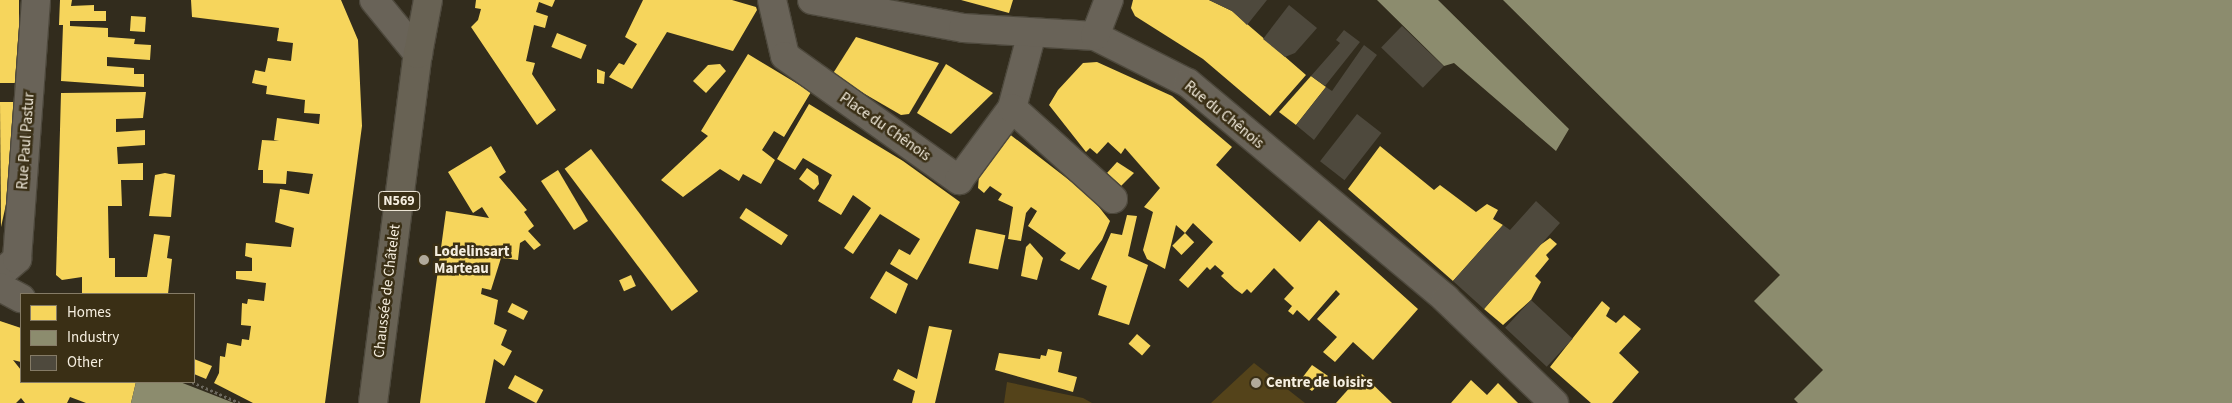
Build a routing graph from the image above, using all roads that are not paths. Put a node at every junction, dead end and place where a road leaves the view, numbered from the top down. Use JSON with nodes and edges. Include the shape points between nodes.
{"nodes":[{"id":1,"x":36,"y":0,"type":"edge"},
{"id":2,"x":374,"y":0,"type":"edge"},
{"id":3,"x":428,"y":0,"type":"edge"},
{"id":4,"x":772,"y":0,"type":"edge"},
{"id":5,"x":812,"y":0,"type":"edge"},
{"id":6,"x":1109,"y":0,"type":"edge"},
{"id":7,"x":1032,"y":33,"type":"junction"},
{"id":8,"x":1095,"y":36,"type":"junction"},
{"id":9,"x":418,"y":54,"type":"junction"},
{"id":10,"x":1012,"y":108,"type":"junction"},
{"id":11,"x":1113,"y":199,"type":"dead end"},
{"id":12,"x":0,"y":274,"type":"edge"},
{"id":13,"x":0,"y":287,"type":"edge"},
{"id":14,"x":20,"y":297,"type":"edge"},
{"id":15,"x":372,"y":403,"type":"edge"},
{"id":16,"x":1554,"y":403,"type":"edge"}],
"edges":[{"from":1,"to":12,"type":"street","name":"Rue Paul Pastur","via":[[17,259]]},
{"from":2,"to":9,"type":"street"},
{"from":3,"to":9,"type":"main road","name":"Chaussée de Châtelet","number":"N569"},
{"from":4,"to":10,"type":"street","name":"Place du Chênois","via":[[785,56],[959,180]]},
{"from":5,"to":7,"type":"street","name":"Rue du Chênois","via":[[963,28]]},
{"from":6,"to":8,"type":"street"},
{"from":7,"to":8,"type":"street","name":"Rue du Chênois"},
{"from":7,"to":10,"type":"street","name":"Place du Chênois"},
{"from":8,"to":16,"type":"street","name":"Rue du Chênois","via":[[1188,83],[1446,299]]},
{"from":9,"to":15,"type":"main road","name":"Chaussée de Châtelet","number":"N569"},
{"from":10,"to":11,"type":"street"},
{"from":13,"to":14,"type":"street"}]}
